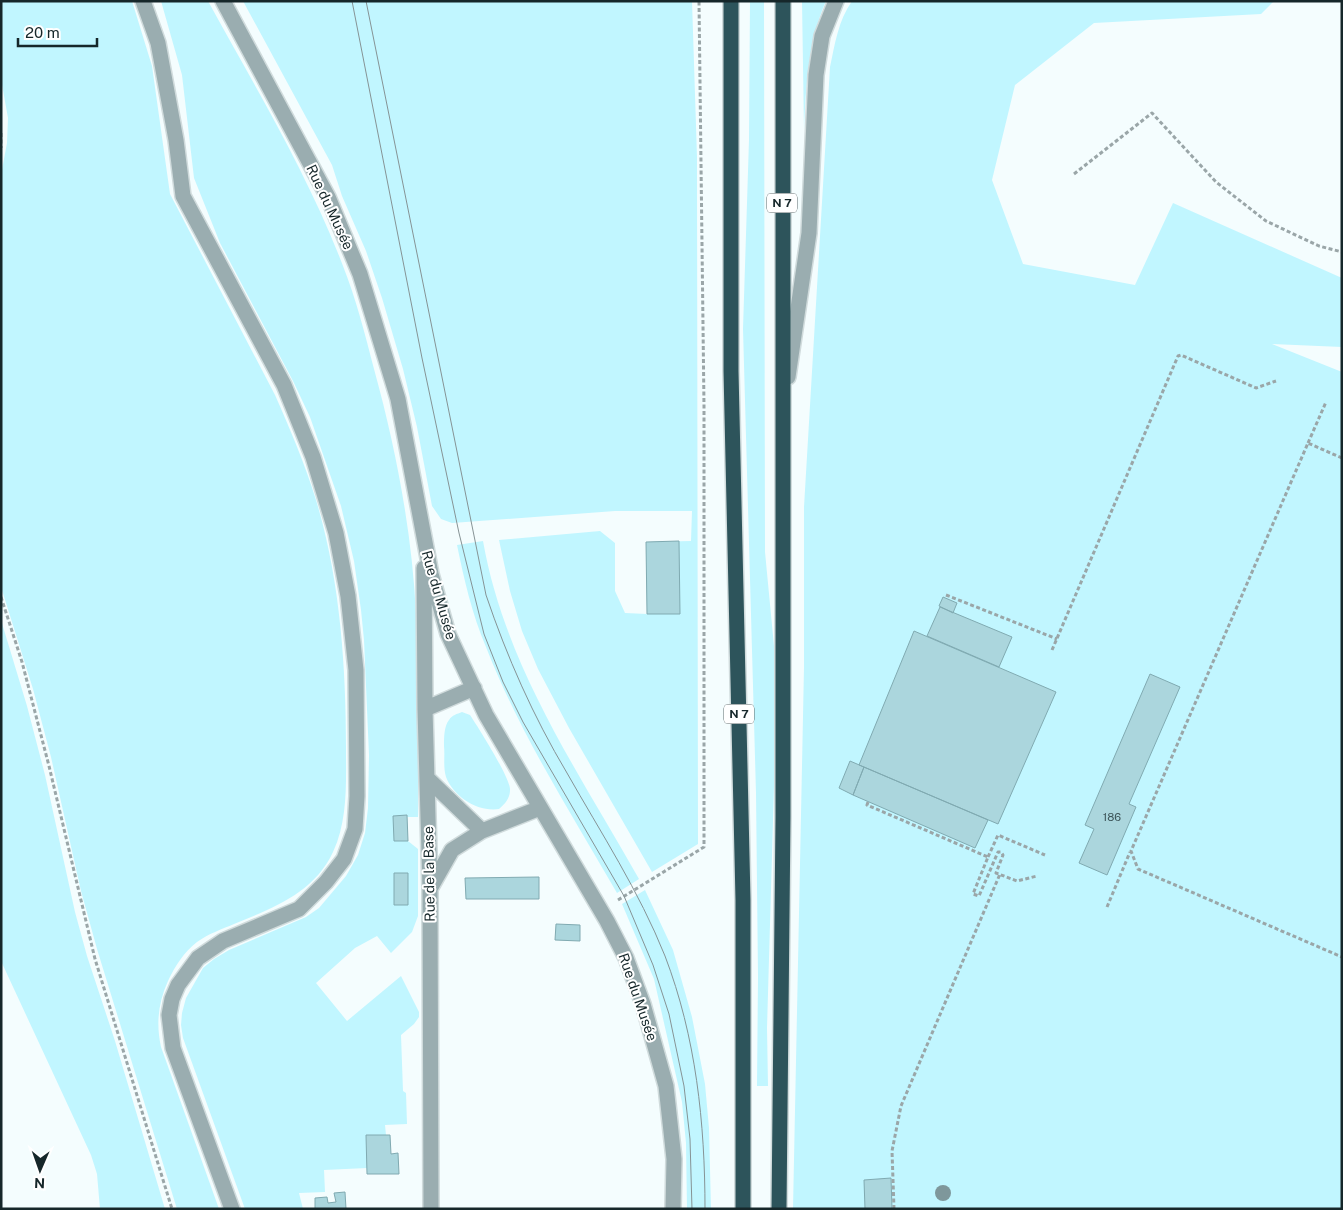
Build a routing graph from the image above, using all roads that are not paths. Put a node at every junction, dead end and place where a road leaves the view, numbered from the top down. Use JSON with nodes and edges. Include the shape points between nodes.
{"nodes":[{"id":1,"x":143,"y":1,"type":"edge"},
{"id":2,"x":223,"y":1,"type":"edge"},
{"id":3,"x":731,"y":1,"type":"edge"},
{"id":4,"x":783,"y":1,"type":"edge"},
{"id":5,"x":836,"y":1,"type":"edge"},
{"id":6,"x":784,"y":406,"type":"junction"},
{"id":7,"x":423,"y":540,"type":"junction"},
{"id":8,"x":474,"y":688,"type":"junction"},
{"id":9,"x":425,"y":708,"type":"junction"},
{"id":10,"x":427,"y":778,"type":"junction"},
{"id":11,"x":540,"y":808,"type":"junction"},
{"id":12,"x":482,"y":831,"type":"junction"},
{"id":13,"x":430,"y":889,"type":"junction"},
{"id":14,"x":232,"y":1209,"type":"edge"},
{"id":15,"x":431,"y":1209,"type":"edge"},
{"id":16,"x":673,"y":1209,"type":"edge"},
{"id":17,"x":743,"y":1209,"type":"edge"},
{"id":18,"x":779,"y":1209,"type":"edge"}],
"edges":[{"from":1,"to":14,"type":"street","via":[[158,43],[183,196],[284,385],[314,457],[336,533],[348,596],[356,670],[355,829],[344,858],[299,909],[223,941],[198,958],[182,978],[172,999],[169,1015],[173,1048]]},
{"from":2,"to":7,"type":"street","name":"Rue du Musée","via":[[328,197],[360,274],[398,399]]},
{"from":3,"to":17,"type":"highway","number":"N 7","via":[[732,371],[743,900]]},
{"from":4,"to":6,"type":"highway","number":"N 7"},
{"from":5,"to":6,"type":"street","via":[[822,36],[816,75],[809,233]]},
{"from":6,"to":18,"type":"highway","number":"N 7"},
{"from":7,"to":8,"type":"street","name":"Rue du Musée","via":[[448,634]]},
{"from":7,"to":9,"type":"street","name":"Rue de la Base"},
{"from":8,"to":9,"type":"street"},
{"from":8,"to":11,"type":"street","name":"Rue du Musée"},
{"from":9,"to":10,"type":"street","name":"Rue de la Base"},
{"from":10,"to":12,"type":"street"},
{"from":10,"to":13,"type":"street","name":"Rue de la Base"},
{"from":11,"to":12,"type":"street"},
{"from":11,"to":16,"type":"street","name":"Rue du Musée","via":[[607,921],[626,958],[643,1004],[666,1086],[674,1159]]},
{"from":12,"to":13,"type":"street","via":[[452,850]]},
{"from":13,"to":15,"type":"street","name":"Rue de la Base"}]}
